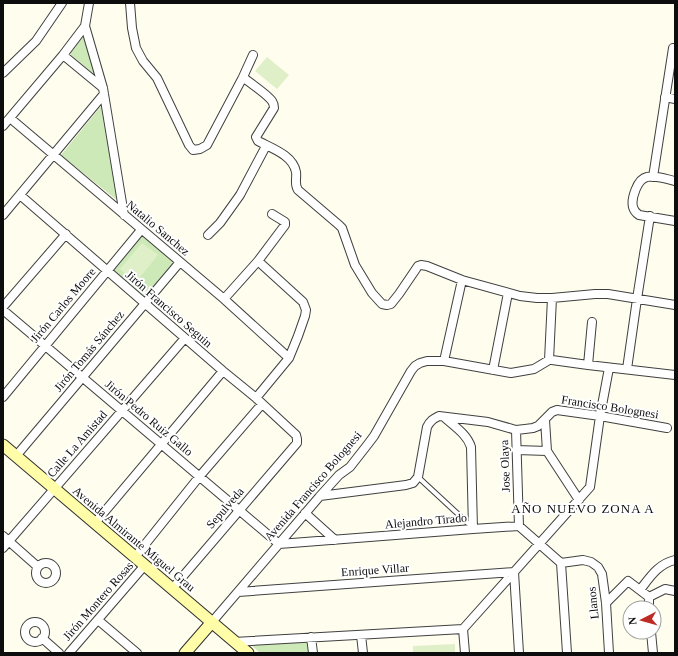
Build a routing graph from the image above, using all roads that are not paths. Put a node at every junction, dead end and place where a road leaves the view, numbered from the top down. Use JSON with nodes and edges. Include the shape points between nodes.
{"nodes":[{"id":1,"x":62,"y":3,"type":"edge"},
{"id":2,"x":130,"y":3,"type":"edge"},
{"id":3,"x":92,"y":4,"type":"edge"},
{"id":4,"x":86,"y":26,"type":"junction"},
{"id":5,"x":673,"y":48,"type":"dead end"},
{"id":6,"x":63,"y":55,"type":"junction"},
{"id":7,"x":253,"y":55,"type":"dead end"},
{"id":8,"x":3,"y":73,"type":"edge"},
{"id":9,"x":243,"y":77,"type":"junction"},
{"id":10,"x":104,"y":91,"type":"junction"},
{"id":11,"x":665,"y":97,"type":"junction"},
{"id":12,"x":675,"y":99,"type":"edge"},
{"id":13,"x":10,"y":118,"type":"junction"},
{"id":14,"x":3,"y":126,"type":"edge"},
{"id":15,"x":266,"y":146,"type":"junction"},
{"id":16,"x":53,"y":155,"type":"junction"},
{"id":17,"x":653,"y":177,"type":"junction"},
{"id":18,"x":675,"y":181,"type":"edge"},
{"id":19,"x":20,"y":194,"type":"junction"},
{"id":20,"x":272,"y":214,"type":"dead end"},
{"id":21,"x":3,"y":215,"type":"edge"},
{"id":22,"x":124,"y":215,"type":"junction"},
{"id":23,"x":650,"y":216,"type":"junction"},
{"id":24,"x":675,"y":220,"type":"edge"},
{"id":25,"x":141,"y":230,"type":"junction"},
{"id":26,"x":66,"y":234,"type":"junction"},
{"id":27,"x":208,"y":235,"type":"dead end"},
{"id":28,"x":258,"y":261,"type":"junction"},
{"id":29,"x":180,"y":262,"type":"junction"},
{"id":30,"x":107,"y":271,"type":"junction"},
{"id":31,"x":462,"y":280,"type":"junction"},
{"id":32,"x":508,"y":293,"type":"junction"},
{"id":33,"x":552,"y":298,"type":"junction"},
{"id":34,"x":224,"y":299,"type":"junction"},
{"id":35,"x":637,"y":299,"type":"junction"},
{"id":36,"x":145,"y":304,"type":"junction"},
{"id":37,"x":675,"y":304,"type":"edge"},
{"id":38,"x":3,"y":309,"type":"edge"},
{"id":39,"x":592,"y":322,"type":"dead end"},
{"id":40,"x":185,"y":338,"type":"junction"},
{"id":41,"x":45,"y":346,"type":"junction"},
{"id":42,"x":289,"y":358,"type":"junction"},
{"id":43,"x":549,"y":360,"type":"junction"},
{"id":44,"x":444,"y":361,"type":"junction"},
{"id":45,"x":588,"y":365,"type":"junction"},
{"id":46,"x":609,"y":368,"type":"junction"},
{"id":47,"x":493,"y":370,"type":"junction"},
{"id":48,"x":627,"y":370,"type":"junction"},
{"id":49,"x":223,"y":371,"type":"junction"},
{"id":50,"x":675,"y":375,"type":"edge"},
{"id":51,"x":83,"y":378,"type":"junction"},
{"id":52,"x":3,"y":397,"type":"edge"},
{"id":53,"x":256,"y":398,"type":"junction"},
{"id":54,"x":262,"y":404,"type":"junction"},
{"id":55,"x":122,"y":411,"type":"junction"},
{"id":56,"x":600,"y":416,"type":"junction"},
{"id":57,"x":444,"y":417,"type":"junction"},
{"id":58,"x":545,"y":420,"type":"junction"},
{"id":59,"x":667,"y":428,"type":"dead end"},
{"id":60,"x":516,"y":430,"type":"junction"},
{"id":61,"x":297,"y":443,"type":"joint"},
{"id":62,"x":161,"y":444,"type":"junction"},
{"id":63,"x":3,"y":445,"type":"edge"},
{"id":64,"x":517,"y":450,"type":"junction"},
{"id":65,"x":547,"y":451,"type":"junction"},
{"id":66,"x":16,"y":456,"type":"junction"},
{"id":67,"x":199,"y":477,"type":"junction"},
{"id":68,"x":418,"y":477,"type":"junction"},
{"id":69,"x":54,"y":489,"type":"junction"},
{"id":70,"x":320,"y":496,"type":"junction"},
{"id":71,"x":579,"y":500,"type":"junction"},
{"id":72,"x":239,"y":510,"type":"junction"},
{"id":73,"x":306,"y":513,"type":"junction"},
{"id":74,"x":95,"y":523,"type":"junction"},
{"id":75,"x":518,"y":526,"type":"junction"},
{"id":76,"x":474,"y":529,"type":"junction"},
{"id":77,"x":6,"y":539,"type":"edge"},
{"id":78,"x":335,"y":540,"type":"junction"},
{"id":79,"x":279,"y":544,"type":"junction"},
{"id":80,"x":539,"y":544,"type":"junction"},
{"id":81,"x":3,"y":548,"type":"edge"},
{"id":82,"x":135,"y":557,"type":"junction"},
{"id":83,"x":675,"y":560,"type":"edge"},
{"id":84,"x":561,"y":563,"type":"junction"},
{"id":85,"x":145,"y":565,"type":"junction"},
{"id":86,"x":38,"y":567,"type":"dead end"},
{"id":87,"x":514,"y":572,"type":"junction"},
{"id":88,"x":172,"y":589,"type":"junction"},
{"id":89,"x":640,"y":590,"type":"junction"},
{"id":90,"x":675,"y":591,"type":"edge"},
{"id":91,"x":238,"y":592,"type":"junction"},
{"id":92,"x":649,"y":597,"type":"junction"},
{"id":93,"x":649,"y":600,"type":"edge"},
{"id":94,"x":606,"y":603,"type":"junction"},
{"id":95,"x":98,"y":620,"type":"junction"},
{"id":96,"x":212,"y":622,"type":"junction"},
{"id":97,"x":463,"y":629,"type":"junction"},
{"id":98,"x":361,"y":634,"type":"junction"},
{"id":99,"x":311,"y":637,"type":"junction"},
{"id":100,"x":42,"y":638,"type":"dead end"},
{"id":101,"x":652,"y":640,"type":"edge"},
{"id":102,"x":234,"y":642,"type":"junction"},
{"id":103,"x":59,"y":653,"type":"edge"},
{"id":104,"x":69,"y":653,"type":"edge"},
{"id":105,"x":137,"y":653,"type":"edge"},
{"id":106,"x":185,"y":653,"type":"edge"},
{"id":107,"x":248,"y":653,"type":"edge"},
{"id":108,"x":313,"y":653,"type":"edge"},
{"id":109,"x":363,"y":653,"type":"edge"},
{"id":110,"x":465,"y":653,"type":"edge"},
{"id":111,"x":519,"y":653,"type":"edge"},
{"id":112,"x":567,"y":653,"type":"edge"},
{"id":113,"x":609,"y":653,"type":"edge"},
{"id":114,"x":653,"y":653,"type":"edge"}],
"edges":[{"from":1,"to":8,"type":"street","via":[[36,41]]},
{"from":2,"to":9,"type":"street","via":[[136,48],[157,78],[193,150],[207,145]]},
{"from":3,"to":4,"type":"street"},
{"from":4,"to":6,"type":"street"},
{"from":4,"to":10,"type":"street"},
{"from":5,"to":11,"type":"street"},
{"from":6,"to":10,"type":"street"},
{"from":6,"to":13,"type":"street"},
{"from":7,"to":9,"type":"street"},
{"from":9,"to":15,"type":"street","via":[[273,103],[274,108],[256,138]]},
{"from":10,"to":16,"type":"street"},
{"from":10,"to":22,"type":"street"},
{"from":11,"to":12,"type":"street"},
{"from":11,"to":17,"type":"street"},
{"from":13,"to":14,"type":"street"},
{"from":13,"to":16,"type":"street","name":"Natalio Sanchez"},
{"from":15,"to":27,"type":"street","via":[[240,195]]},
{"from":15,"to":31,"type":"street","via":[[291,160],[295,168],[298,190],[342,228],[355,265],[382,304],[391,304],[421,265]]},
{"from":16,"to":19,"type":"street"},
{"from":16,"to":22,"type":"street","name":"Natalio Sanchez"},
{"from":17,"to":18,"type":"street"},
{"from":17,"to":23,"type":"street","via":[[640,181],[633,199],[636,212],[639,215]]},
{"from":19,"to":21,"type":"street"},
{"from":19,"to":26,"type":"street","name":"Jirón Francisco Seguin"},
{"from":20,"to":28,"type":"street","via":[[285,222],[285,225]]},
{"from":22,"to":25,"type":"street","name":"Natalio Sanchez"},
{"from":23,"to":24,"type":"street"},
{"from":23,"to":35,"type":"street"},
{"from":25,"to":29,"type":"street","name":"Natalio Sanchez"},
{"from":25,"to":30,"type":"street","name":"Jirón Carlos Moore"},
{"from":26,"to":30,"type":"street","name":"Jirón Francisco Seguin"},
{"from":26,"to":38,"type":"street"},
{"from":28,"to":34,"type":"street"},
{"from":28,"to":42,"type":"street","via":[[305,306],[305,316]]},
{"from":29,"to":34,"type":"street","name":"Natalio Sanchez"},
{"from":29,"to":36,"type":"street","name":"Jirón Tomás Sánchez"},
{"from":30,"to":36,"type":"street","name":"Jirón Francisco Seguin"},
{"from":30,"to":41,"type":"street","name":"Jirón Carlos Moore"},
{"from":31,"to":32,"type":"street"},
{"from":31,"to":44,"type":"street"},
{"from":32,"to":33,"type":"street"},
{"from":32,"to":47,"type":"street"},
{"from":33,"to":35,"type":"street","via":[[602,294]]},
{"from":33,"to":43,"type":"street"},
{"from":34,"to":42,"type":"street","name":"Natalio Sanchez"},
{"from":35,"to":37,"type":"street"},
{"from":35,"to":48,"type":"street"},
{"from":36,"to":40,"type":"street","name":"Jirón Francisco Seguin"},
{"from":36,"to":51,"type":"street","name":"Jirón Tomás Sánchez"},
{"from":38,"to":41,"type":"street","name":"Jirón Pedro Ruiz Gallo"},
{"from":39,"to":45,"type":"street"},
{"from":40,"to":49,"type":"street","name":"Jirón Francisco Seguin"},
{"from":40,"to":55,"type":"street","name":"Calle La Amistad"},
{"from":41,"to":51,"type":"street","name":"Jirón Pedro Ruiz Gallo"},
{"from":41,"to":52,"type":"street","name":"Jirón Carlos Moore"},
{"from":42,"to":53,"type":"street"},
{"from":43,"to":45,"type":"street"},
{"from":43,"to":47,"type":"street","name":"Avenida Francisco Bolognesi","via":[[534,369],[524,371],[511,373]]},
{"from":44,"to":47,"type":"street","name":"Avenida Francisco Bolognesi"},
{"from":44,"to":70,"type":"street","name":"Avenida Francisco Bolognesi","via":[[427,361],[415,366],[374,436],[350,467]]},
{"from":45,"to":46,"type":"street"},
{"from":46,"to":48,"type":"street"},
{"from":46,"to":56,"type":"street"},
{"from":48,"to":50,"type":"street"},
{"from":49,"to":53,"type":"street","name":"Jirón Francisco Seguin"},
{"from":49,"to":62,"type":"street"},
{"from":51,"to":55,"type":"street","name":"Jirón Pedro Ruiz Gallo"},
{"from":51,"to":66,"type":"street","name":"Jirón Tomás Sánchez"},
{"from":53,"to":54,"type":"street","name":"Jirón Francisco Seguin"},
{"from":54,"to":61,"type":"street","name":"Jirón Francisco Seguin","via":[[296,435]]},
{"from":54,"to":67,"type":"street","name":"Jirón Montero Rosas"},
{"from":55,"to":62,"type":"street","name":"Jirón Pedro Ruiz Gallo"},
{"from":55,"to":69,"type":"street","name":"Calle La Amistad"},
{"from":56,"to":58,"type":"street","name":"Francisco Bolognesi","via":[[557,410]]},
{"from":56,"to":59,"type":"street","name":"Francisco Bolognesi"},
{"from":56,"to":71,"type":"street","via":[[590,487]]},
{"from":57,"to":60,"type":"street","name":"Francisco Bolognesi","via":[[488,422]]},
{"from":57,"to":68,"type":"street","via":[[438,416],[430,422]]},
{"from":57,"to":76,"type":"street","via":[[470,441]]},
{"from":58,"to":60,"type":"street","name":"Francisco Bolognesi","via":[[533,428]]},
{"from":58,"to":65,"type":"street"},
{"from":60,"to":64,"type":"street","name":"Jose Olaya"},
{"from":61,"to":72,"type":"street","name":"Sepulveda"},
{"from":62,"to":67,"type":"street","name":"Jirón Pedro Ruiz Gallo"},
{"from":62,"to":74,"type":"street"},
{"from":63,"to":66,"type":"street","name":"Avenida Almirante Miguel Grau"},
{"from":64,"to":65,"type":"street"},
{"from":64,"to":75,"type":"street","name":"Jose Olaya"},
{"from":65,"to":71,"type":"street"},
{"from":66,"to":69,"type":"street","name":"Avenida Almirante Miguel Grau"},
{"from":67,"to":72,"type":"street","name":"Jirón Pedro Ruiz Gallo"},
{"from":67,"to":82,"type":"street","name":"Jirón Montero Rosas"},
{"from":68,"to":70,"type":"street","via":[[413,483],[406,485]]},
{"from":68,"to":76,"type":"lane"},
{"from":69,"to":74,"type":"street","name":"Avenida Almirante Miguel Grau"},
{"from":69,"to":77,"type":"street","name":"Calle La Amistad"},
{"from":70,"to":73,"type":"street","name":"Avenida Francisco Bolognesi"},
{"from":71,"to":80,"type":"street"},
{"from":72,"to":79,"type":"street","name":"Jirón Pedro Ruiz Gallo"},
{"from":72,"to":88,"type":"street","name":"Sepulveda"},
{"from":73,"to":78,"type":"street"},
{"from":73,"to":79,"type":"street","name":"Avenida Francisco Bolognesi"},
{"from":74,"to":82,"type":"street","name":"Avenida Almirante Miguel Grau"},
{"from":75,"to":76,"type":"street","name":"Alejandro Tirado"},
{"from":75,"to":80,"type":"street"},
{"from":76,"to":78,"type":"street","name":"Alejandro Tirado"},
{"from":77,"to":81,"type":"street","name":"Calle La Amistad"},
{"from":77,"to":86,"type":"street"},
{"from":78,"to":79,"type":"street","name":"Alejandro Tirado"},
{"from":79,"to":91,"type":"street","name":"Avenida Francisco Bolognesi"},
{"from":80,"to":84,"type":"street"},
{"from":80,"to":87,"type":"street"},
{"from":82,"to":85,"type":"street","name":"Avenida Almirante Miguel Grau"},
{"from":83,"to":89,"type":"street","via":[[668,561],[655,571]]},
{"from":84,"to":94,"type":"street","name":"Llanos","via":[[583,560],[598,567],[602,574]]},
{"from":84,"to":112,"type":"street"},
{"from":85,"to":88,"type":"street","name":"Avenida Almirante Miguel Grau"},
{"from":85,"to":95,"type":"street","name":"Jirón Montero Rosas"},
{"from":87,"to":91,"type":"street","name":"Enrique Villar"},
{"from":87,"to":97,"type":"street"},
{"from":87,"to":111,"type":"street"},
{"from":88,"to":96,"type":"street","name":"Avenida Almirante Miguel Grau"},
{"from":89,"to":92,"type":"street"},
{"from":89,"to":94,"type":"street","via":[[628,581]]},
{"from":90,"to":92,"type":"street","via":[[664,589]]},
{"from":91,"to":96,"type":"street","name":"Avenida Francisco Bolognesi"},
{"from":92,"to":93,"type":"street"},
{"from":94,"to":113,"type":"street","name":"Llanos"},
{"from":95,"to":104,"type":"street","name":"Jirón Montero Rosas"},
{"from":95,"to":105,"type":"street"},
{"from":96,"to":102,"type":"street","name":"Avenida Almirante Miguel Grau"},
{"from":96,"to":106,"type":"street","name":"Avenida Francisco Bolognesi"},
{"from":97,"to":98,"type":"street"},
{"from":97,"to":110,"type":"street"},
{"from":98,"to":99,"type":"street"},
{"from":98,"to":109,"type":"street"},
{"from":99,"to":102,"type":"street"},
{"from":99,"to":108,"type":"street"},
{"from":100,"to":103,"type":"street"},
{"from":101,"to":114,"type":"street"},
{"from":102,"to":107,"type":"street","name":"Avenida Almirante Miguel Grau"}]}
